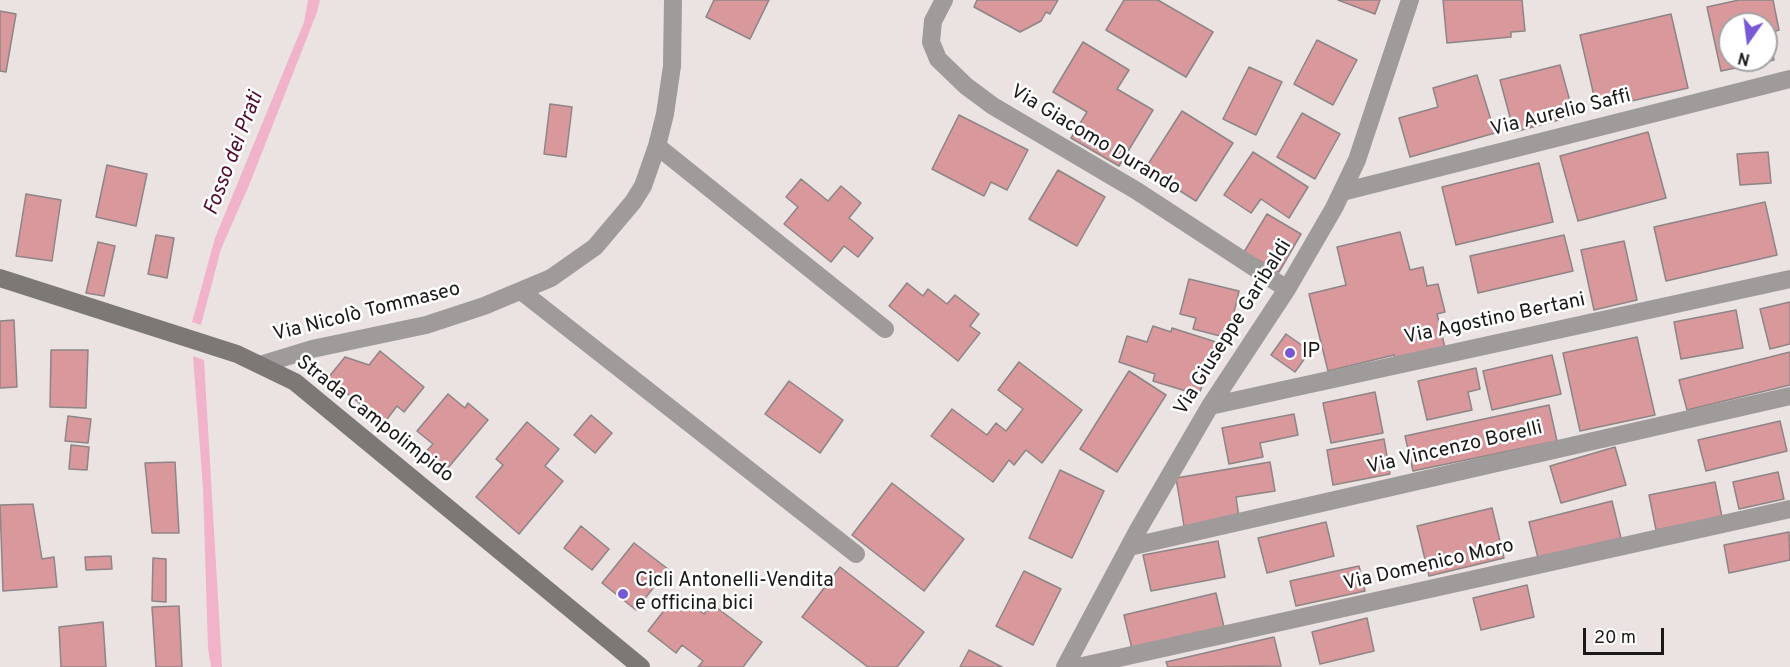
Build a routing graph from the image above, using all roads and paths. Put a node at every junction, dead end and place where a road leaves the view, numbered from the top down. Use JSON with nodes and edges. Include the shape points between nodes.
{"nodes":[{"id":1,"x":673,"y":0,"type":"edge"},
{"id":2,"x":944,"y":0,"type":"edge"},
{"id":3,"x":1410,"y":0,"type":"edge"},
{"id":4,"x":1790,"y":79,"type":"edge"},
{"id":5,"x":657,"y":146,"type":"junction"},
{"id":6,"x":1342,"y":192,"type":"junction"},
{"id":7,"x":0,"y":278,"type":"edge"},
{"id":8,"x":1790,"y":279,"type":"edge"},
{"id":9,"x":1287,"y":289,"type":"junction"},
{"id":10,"x":521,"y":291,"type":"junction"},
{"id":11,"x":885,"y":329,"type":"dead end"},
{"id":12,"x":263,"y":364,"type":"junction"},
{"id":13,"x":1790,"y":396,"type":"edge"},
{"id":14,"x":1210,"y":406,"type":"junction"},
{"id":15,"x":1790,"y":509,"type":"edge"},
{"id":16,"x":1129,"y":546,"type":"junction"},
{"id":17,"x":856,"y":554,"type":"dead end"},
{"id":18,"x":641,"y":667,"type":"edge"},
{"id":19,"x":1065,"y":667,"type":"edge"},
{"id":20,"x":1078,"y":667,"type":"edge"}],
"edges":[{"from":1,"to":5,"type":"street","name":"Via Nicolò Tommaseo","via":[[672,66]]},
{"from":2,"to":9,"type":"street","name":"Via Giacomo Durando","via":[[933,21],[931,42],[938,59],[966,86]]},
{"from":3,"to":6,"type":"street","name":"Via Giuseppe Garibaldi"},
{"from":4,"to":6,"type":"street","name":"Via Aurelio Saffi"},
{"from":5,"to":10,"type":"street","name":"Via Nicolò Tommaseo","via":[[638,194],[604,239],[568,267]]},
{"from":5,"to":11,"type":"street"},
{"from":6,"to":9,"type":"street","name":"Via Giuseppe Garibaldi"},
{"from":7,"to":12,"type":"street","name":"Strada Campolimpido"},
{"from":8,"to":14,"type":"street","name":"Via Agostino Bertani"},
{"from":9,"to":14,"type":"street","name":"Via Giuseppe Garibaldi"},
{"from":10,"to":12,"type":"street","name":"Via Nicolò Tommaseo","via":[[426,325],[312,349]]},
{"from":10,"to":17,"type":"street"},
{"from":12,"to":18,"type":"street","name":"Strada Campolimpido","via":[[321,402]]},
{"from":13,"to":16,"type":"street","name":"Via Vincenzo Borelli"},
{"from":14,"to":16,"type":"street","name":"Via Giuseppe Garibaldi"},
{"from":15,"to":20,"type":"street","name":"Via Domenico Moro"},
{"from":16,"to":19,"type":"street","name":"Via Giuseppe Garibaldi"}]}
